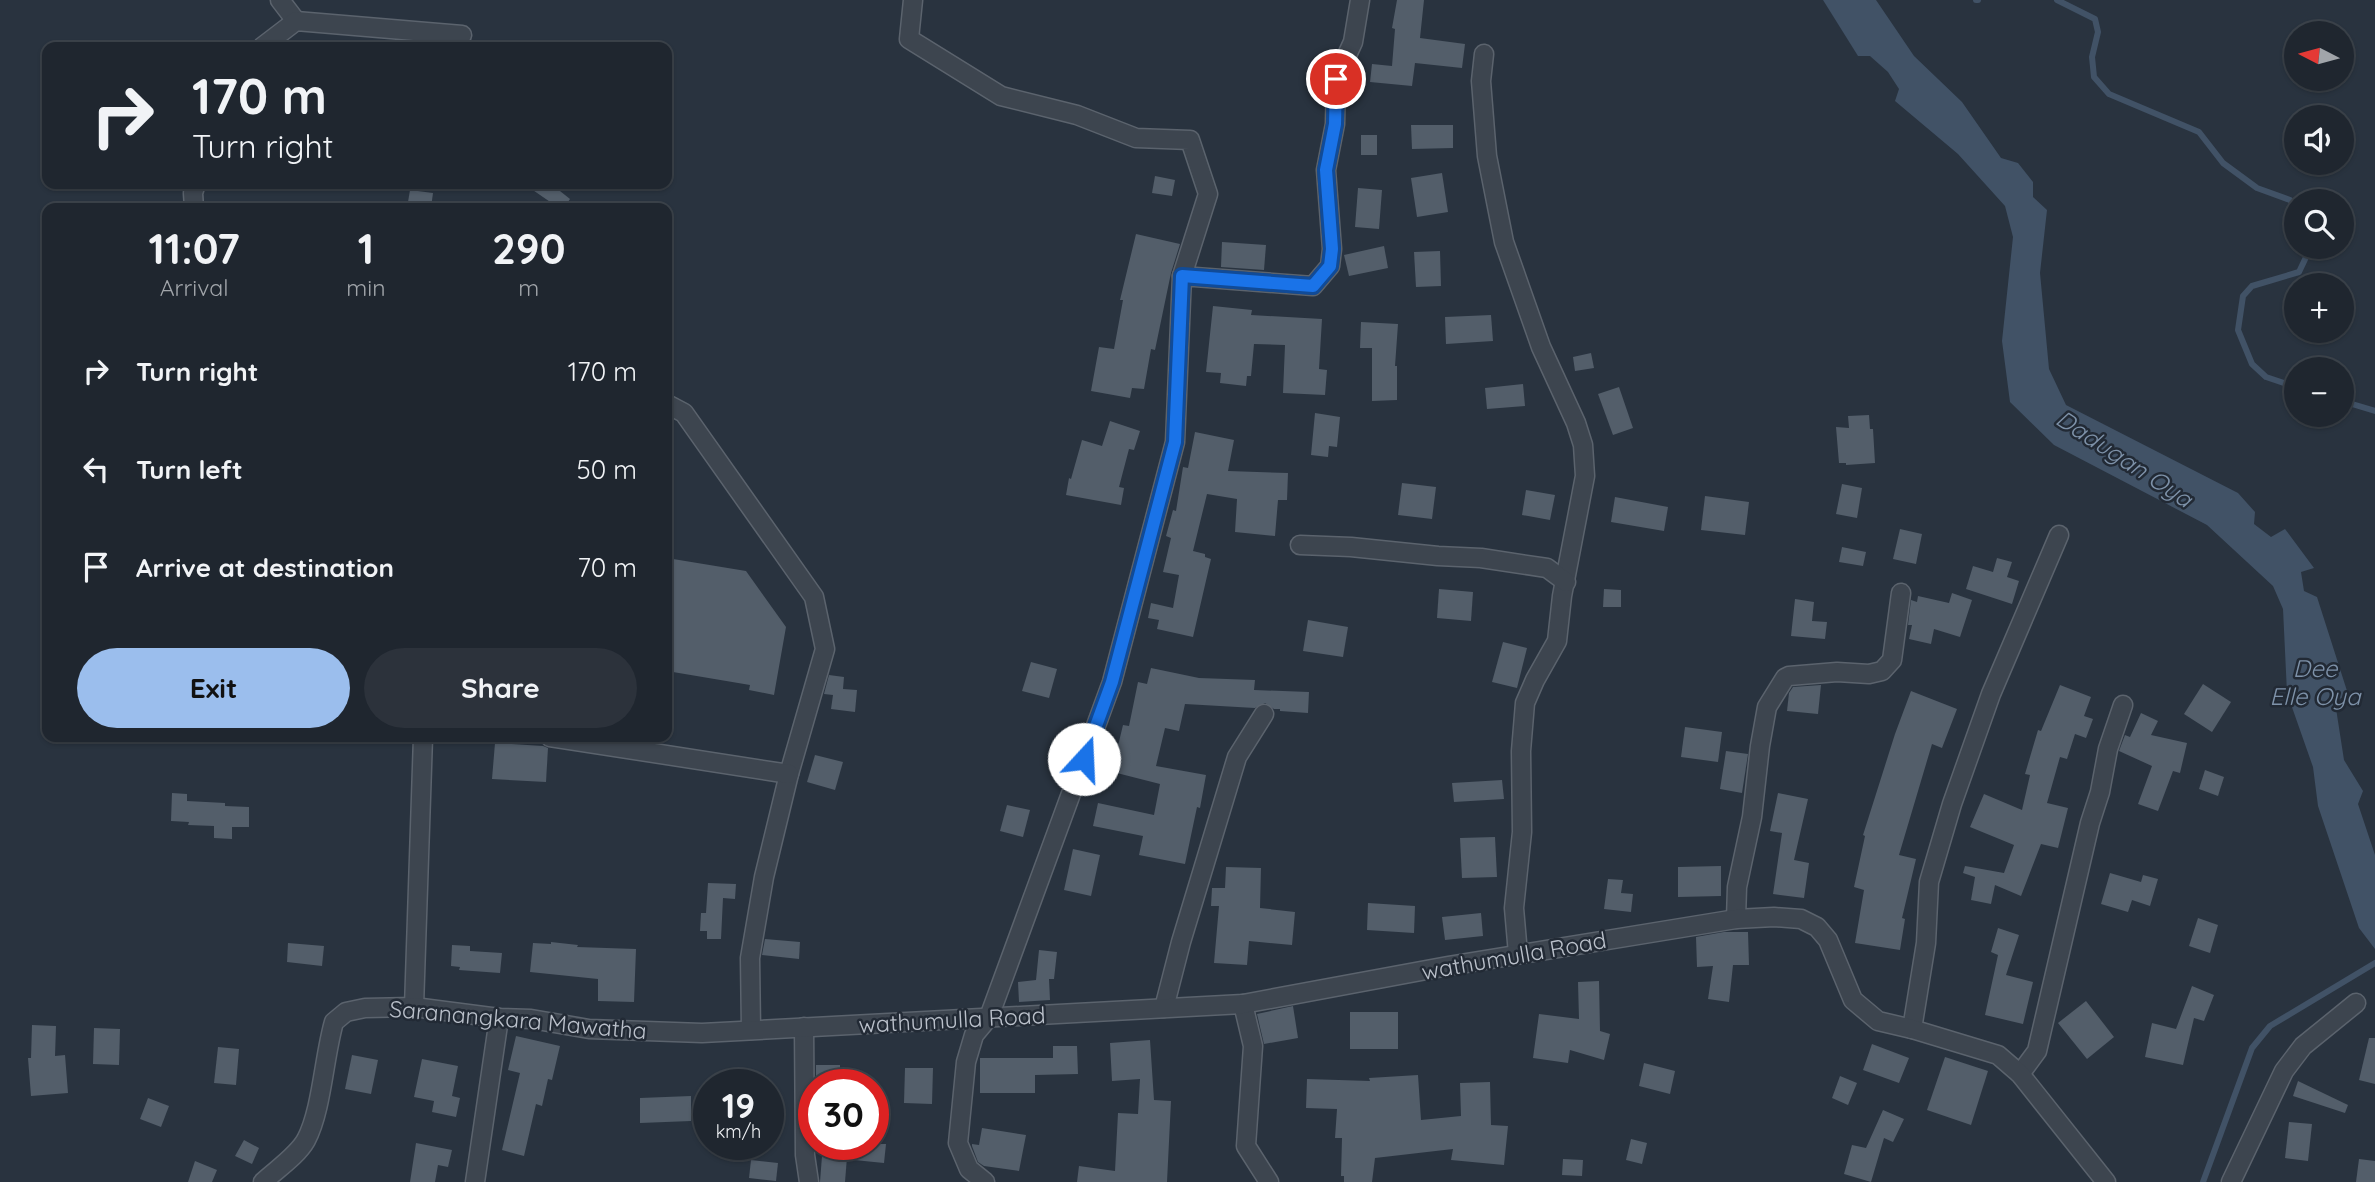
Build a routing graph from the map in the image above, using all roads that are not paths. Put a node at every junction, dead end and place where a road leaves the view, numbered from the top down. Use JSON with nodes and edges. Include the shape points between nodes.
{"nodes":[{"id":1,"x":279,"y":0,"type":"edge"},
{"id":2,"x":913,"y":0,"type":"edge"},
{"id":3,"x":1360,"y":0,"type":"edge"},
{"id":4,"x":296,"y":21,"type":"junction"},
{"id":5,"x":463,"y":35,"type":"dead end"},
{"id":6,"x":269,"y":42,"type":"edge"},
{"id":7,"x":1484,"y":54,"type":"dead end"},
{"id":8,"x":1182,"y":276,"type":"junction"},
{"id":9,"x":672,"y":407,"type":"edge"},
{"id":10,"x":2059,"y":535,"type":"dead end"},
{"id":11,"x":1300,"y":545,"type":"dead end"},
{"id":12,"x":1566,"y":582,"type":"junction"},
{"id":13,"x":1901,"y":593,"type":"dead end"},
{"id":14,"x":2123,"y":705,"type":"dead end"},
{"id":15,"x":1264,"y":714,"type":"dead end"},
{"id":16,"x":423,"y":742,"type":"edge"},
{"id":17,"x":582,"y":742,"type":"edge"},
{"id":18,"x":789,"y":774,"type":"junction"},
{"id":19,"x":1736,"y":919,"type":"junction"},
{"id":20,"x":1518,"y":954,"type":"junction"},
{"id":21,"x":2356,"y":1003,"type":"dead end"},
{"id":22,"x":1243,"y":1004,"type":"junction"},
{"id":23,"x":414,"y":1007,"type":"junction"},
{"id":24,"x":1164,"y":1008,"type":"junction"},
{"id":25,"x":499,"y":1017,"type":"junction"},
{"id":26,"x":989,"y":1017,"type":"junction"},
{"id":27,"x":804,"y":1027,"type":"junction"},
{"id":28,"x":1912,"y":1029,"type":"junction"},
{"id":29,"x":751,"y":1030,"type":"junction"},
{"id":30,"x":2020,"y":1074,"type":"junction"},
{"id":31,"x":263,"y":1182,"type":"edge"},
{"id":32,"x":475,"y":1182,"type":"edge"},
{"id":33,"x":809,"y":1182,"type":"edge"},
{"id":34,"x":985,"y":1182,"type":"edge"},
{"id":35,"x":1269,"y":1182,"type":"edge"},
{"id":36,"x":2106,"y":1182,"type":"edge"},
{"id":37,"x":2231,"y":1182,"type":"edge"}],
"edges":[{"from":1,"to":4,"type":"street"},
{"from":2,"to":8,"type":"street","via":[[909,39],[1001,96],[1077,115],[1136,138],[1190,140],[1208,194]]},
{"from":3,"to":8,"type":"street","via":[[1353,42],[1336,79],[1335,124],[1326,170],[1330,266],[1313,286]]},
{"from":4,"to":5,"type":"street"},
{"from":4,"to":6,"type":"street"},
{"from":7,"to":12,"type":"street","via":[[1481,81],[1487,156],[1504,242],[1541,347],[1583,445],[1585,476]]},
{"from":8,"to":26,"type":"street","via":[[1175,442],[1112,682]]},
{"from":9,"to":18,"type":"street","via":[[684,413],[814,597],[825,649]]},
{"from":10,"to":28,"type":"street","via":[[1991,694],[1952,804],[1929,882],[1926,943]]},
{"from":11,"to":12,"type":"street","via":[[1481,558],[1547,568]]},
{"from":12,"to":20,"type":"street","via":[[1557,641],[1525,703],[1522,832],[1514,908]]},
{"from":13,"to":19,"type":"street","via":[[1892,660],[1882,671],[1789,676],[1767,708],[1737,887]]},
{"from":14,"to":30,"type":"street","via":[[2108,749],[2037,1051]]},
{"from":15,"to":24,"type":"street","via":[[1237,757]]},
{"from":16,"to":23,"type":"street"},
{"from":17,"to":18,"type":"street"},
{"from":18,"to":29,"type":"street","via":[[750,958]]},
{"from":19,"to":20,"type":"street","name":"wathumulla Road"},
{"from":19,"to":28,"type":"street","name":"wathumulla Road","via":[[1774,916],[1801,919],[1817,927],[1828,940],[1853,1000],[1878,1021]]},
{"from":20,"to":22,"type":"street","name":"wathumulla Road"},
{"from":21,"to":37,"type":"street","via":[[2303,1046],[2284,1071]]},
{"from":22,"to":24,"type":"street","name":"wathumulla Road"},
{"from":22,"to":35,"type":"street","via":[[1253,1046],[1246,1146]]},
{"from":23,"to":25,"type":"street","name":"Saranangkara Mawatha"},
{"from":23,"to":31,"type":"street","name":"Saranangkara Mawatha","via":[[365,1008],[346,1012],[334,1022],[306,1140]]},
{"from":24,"to":26,"type":"street","name":"wathumulla Road"},
{"from":25,"to":29,"type":"street","name":"Saranangkara Mawatha","via":[[589,1029],[702,1034]]},
{"from":25,"to":32,"type":"street"},
{"from":26,"to":27,"type":"street","name":"wathumulla Road"},
{"from":26,"to":34,"type":"street","via":[[974,1035],[966,1062],[958,1143],[969,1169]]},
{"from":27,"to":29,"type":"street","name":"Saranangkara Mawatha"},
{"from":27,"to":33,"type":"street"},
{"from":28,"to":30,"type":"street","name":"wathumulla Road","via":[[1998,1055]]},
{"from":30,"to":36,"type":"street","name":"wathumulla Road"}]}
